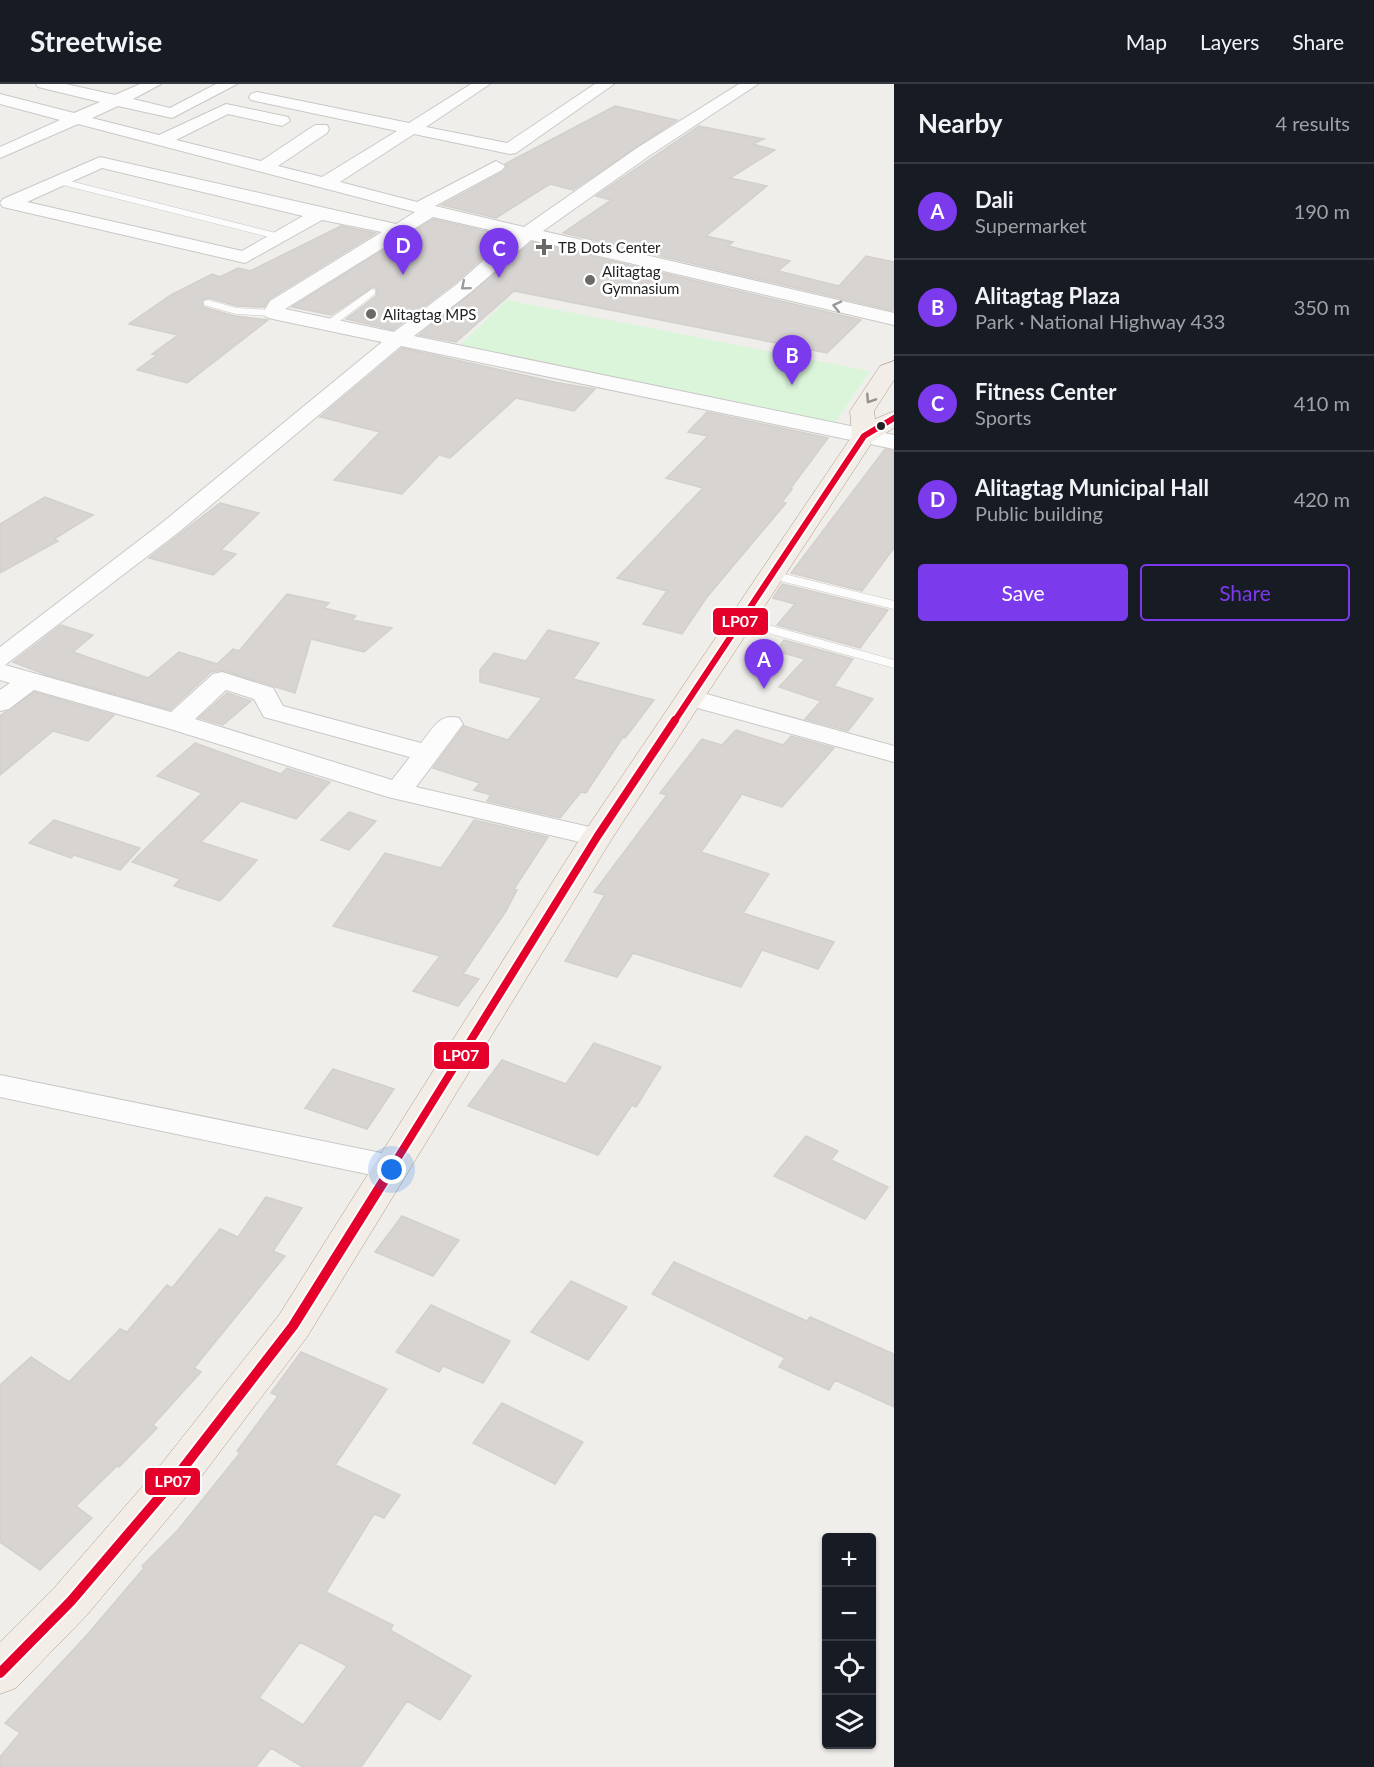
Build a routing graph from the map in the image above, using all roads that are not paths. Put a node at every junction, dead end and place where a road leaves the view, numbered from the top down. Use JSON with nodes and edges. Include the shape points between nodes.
{"nodes":[{"id":1,"x":44,"y":84,"type":"edge"},
{"id":2,"x":118,"y":84,"type":"edge"},
{"id":3,"x":229,"y":84,"type":"edge"},
{"id":4,"x":281,"y":84,"type":"edge"},
{"id":5,"x":482,"y":84,"type":"edge"},
{"id":6,"x":606,"y":84,"type":"edge"},
{"id":7,"x":750,"y":84,"type":"edge"},
{"id":8,"x":147,"y":87,"type":"edge"},
{"id":9,"x":117,"y":101,"type":"junction"},
{"id":10,"x":5,"y":103,"type":"edge"},
{"id":11,"x":79,"y":120,"type":"junction"},
{"id":12,"x":411,"y":128,"type":"junction"},
{"id":13,"x":321,"y":129,"type":"junction"},
{"id":14,"x":343,"y":134,"type":"dead end"},
{"id":15,"x":365,"y":138,"type":"dead end"},
{"id":16,"x":158,"y":142,"type":"junction"},
{"id":17,"x":387,"y":143,"type":"junction"},
{"id":18,"x":409,"y":147,"type":"dead end"},
{"id":19,"x":0,"y":153,"type":"edge"},
{"id":20,"x":474,"y":161,"type":"dead end"},
{"id":21,"x":264,"y":167,"type":"junction"},
{"id":22,"x":58,"y":182,"type":"junction"},
{"id":23,"x":326,"y":183,"type":"junction"},
{"id":24,"x":424,"y":210,"type":"junction"},
{"id":25,"x":319,"y":214,"type":"junction"},
{"id":26,"x":398,"y":230,"type":"junction"},
{"id":27,"x":526,"y":234,"type":"junction"},
{"id":28,"x":281,"y":237,"type":"junction"},
{"id":29,"x":372,"y":292,"type":"dead end"},
{"id":30,"x":208,"y":303,"type":"dead end"},
{"id":31,"x":273,"y":313,"type":"junction"},
{"id":32,"x":894,"y":319,"type":"edge"},
{"id":33,"x":328,"y":325,"type":"junction"},
{"id":34,"x":396,"y":340,"type":"junction"},
{"id":35,"x":894,"y":368,"type":"edge"},
{"id":36,"x":894,"y":418,"type":"edge"},
{"id":37,"x":864,"y":436,"type":"junction"},
{"id":38,"x":894,"y":442,"type":"edge"},
{"id":39,"x":772,"y":574,"type":"junction"},
{"id":40,"x":894,"y":605,"type":"edge"},
{"id":41,"x":740,"y":621,"type":"junction"},
{"id":42,"x":0,"y":659,"type":"edge"},
{"id":43,"x":894,"y":664,"type":"edge"},
{"id":44,"x":0,"y":672,"type":"edge"},
{"id":45,"x":29,"y":681,"type":"junction"},
{"id":46,"x":692,"y":698,"type":"junction"},
{"id":47,"x":0,"y":703,"type":"edge"},
{"id":48,"x":176,"y":722,"type":"junction"},
{"id":49,"x":450,"y":724,"type":"dead end"},
{"id":50,"x":426,"y":753,"type":"junction"},
{"id":51,"x":894,"y":754,"type":"edge"},
{"id":52,"x":398,"y":791,"type":"junction"},
{"id":53,"x":597,"y":837,"type":"junction"},
{"id":54,"x":0,"y":1086,"type":"edge"},
{"id":55,"x":391,"y":1167,"type":"junction"},
{"id":56,"x":0,"y":1673,"type":"edge"}],
"edges":[{"from":1,"to":9,"type":"street"},
{"from":2,"to":8,"type":"street"},
{"from":3,"to":9,"type":"street","via":[[172,113]]},
{"from":4,"to":12,"type":"street","via":[[257,98]]},
{"from":5,"to":12,"type":"street"},
{"from":6,"to":12,"type":"street","via":[[510,149]]},
{"from":7,"to":27,"type":"street","via":[[643,152]]},
{"from":8,"to":9,"type":"street"},
{"from":9,"to":11,"type":"street"},
{"from":10,"to":11,"type":"street"},
{"from":11,"to":16,"type":"street"},
{"from":11,"to":19,"type":"street"},
{"from":12,"to":17,"type":"street"},
{"from":13,"to":14,"type":"street"},
{"from":13,"to":16,"type":"street","via":[[226,109]]},
{"from":13,"to":21,"type":"street"},
{"from":15,"to":17,"type":"street"},
{"from":16,"to":21,"type":"street"},
{"from":17,"to":18,"type":"street"},
{"from":17,"to":23,"type":"street"},
{"from":20,"to":24,"type":"street","via":[[496,166]]},
{"from":21,"to":23,"type":"street"},
{"from":22,"to":25,"type":"street","via":[[100,162]]},
{"from":22,"to":28,"type":"lane"},
{"from":22,"to":28,"type":"street","via":[[9,203],[245,257]]},
{"from":23,"to":24,"type":"street"},
{"from":24,"to":26,"type":"street"},
{"from":24,"to":27,"type":"street"},
{"from":25,"to":26,"type":"street"},
{"from":25,"to":28,"type":"street"},
{"from":26,"to":31,"type":"street","via":[[277,304]]},
{"from":32,"to":27,"type":"street","one_way":true},
{"from":27,"to":34,"type":"street","one_way":true},
{"from":29,"to":33,"type":"lane"},
{"from":30,"to":31,"type":"lane"},
{"from":31,"to":33,"type":"street"},
{"from":33,"to":34,"type":"street"},
{"from":34,"to":37,"type":"street"},
{"from":34,"to":42,"type":"street","via":[[171,527]]},
{"from":35,"to":37,"type":"main road","one_way":true,"via":[[888,371],[862,411]]},
{"from":36,"to":37,"type":"main road"},
{"from":37,"to":38,"type":"street"},
{"from":37,"to":39,"type":"main road"},
{"from":39,"to":40,"type":"lane"},
{"from":39,"to":41,"type":"main road"},
{"from":41,"to":43,"type":"lane"},
{"from":41,"to":46,"type":"main road"},
{"from":44,"to":45,"type":"street"},
{"from":45,"to":47,"type":"street"},
{"from":45,"to":48,"type":"street"},
{"from":46,"to":51,"type":"street"},
{"from":46,"to":53,"type":"main road"},
{"from":48,"to":50,"type":"street","via":[[222,680],[264,694],[273,711]]},
{"from":48,"to":52,"type":"street"},
{"from":49,"to":50,"type":"street"},
{"from":50,"to":52,"type":"street"},
{"from":52,"to":53,"type":"street"},
{"from":53,"to":55,"type":"main road"},
{"from":54,"to":55,"type":"street"},
{"from":55,"to":56,"type":"main road","via":[[293,1326],[170,1485],[71,1601]]}]}
